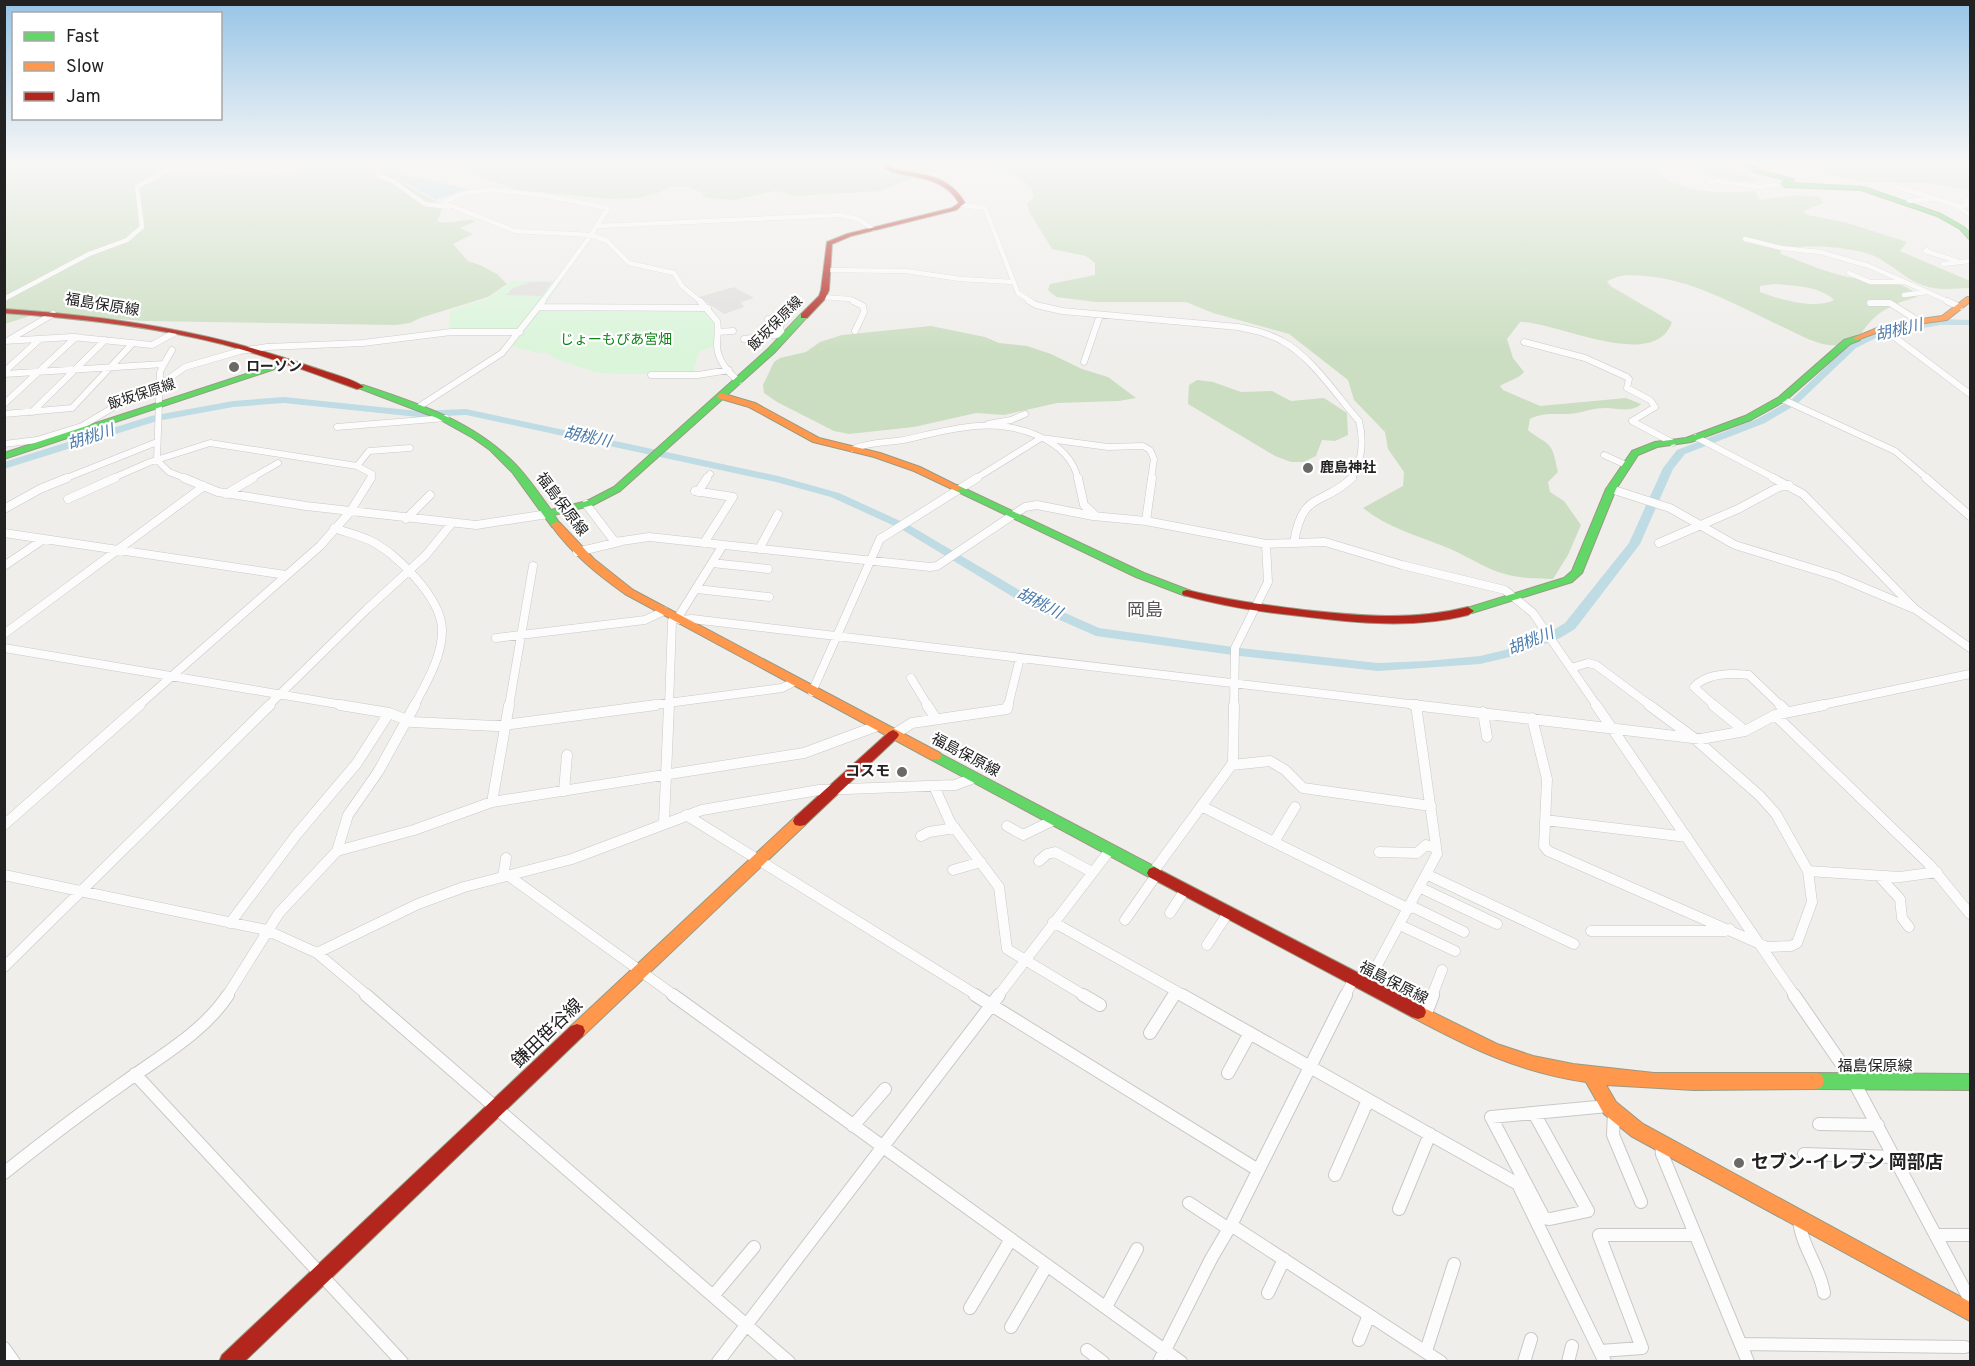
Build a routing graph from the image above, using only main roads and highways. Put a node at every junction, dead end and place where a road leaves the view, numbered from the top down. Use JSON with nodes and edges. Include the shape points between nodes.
{"nodes":[{"id":1,"x":881,"y":227,"type":"edge"},
{"id":2,"x":1971,"y":299,"type":"edge"},
{"id":3,"x":4,"y":311,"type":"edge"},
{"id":4,"x":289,"y":363,"type":"junction"},
{"id":5,"x":721,"y":396,"type":"junction"},
{"id":6,"x":4,"y":456,"type":"edge"},
{"id":7,"x":548,"y":514,"type":"junction"},
{"id":8,"x":893,"y":735,"type":"junction"},
{"id":9,"x":1591,"y":1074,"type":"junction"},
{"id":10,"x":1971,"y":1082,"type":"edge"},
{"id":11,"x":1971,"y":1312,"type":"edge"},
{"id":12,"x":229,"y":1362,"type":"edge"}],
"edges":[{"from":1,"to":5,"type":"main road","name":"飯坂保原線","via":[[829,243],[822,297]]},
{"from":2,"to":5,"type":"main road","via":[[1944,318],[1881,327],[1839,348],[1782,399],[1748,418],[1696,437],[1639,451],[1611,489],[1577,573],[1560,584],[1458,614],[1413,621],[1375,621],[1204,599],[1163,585],[917,469],[816,440],[758,408]]},
{"from":3,"to":4,"type":"main road","name":"福島保原線","via":[[53,314],[207,338]]},
{"from":4,"to":6,"type":"main road","name":"飯坂保原線","via":[[28,445]]},
{"from":4,"to":7,"type":"main road","name":"福島保原線","via":[[441,415],[492,447],[511,465]]},
{"from":5,"to":7,"type":"main road","name":"飯坂保原線","via":[[617,489],[586,504]]},
{"from":7,"to":8,"type":"main road","name":"福島保原線","via":[[577,552],[629,592]]},
{"from":8,"to":9,"type":"main road","name":"福島保原線","via":[[1424,1017],[1495,1051]]},
{"from":8,"to":12,"type":"main road","name":"鎌田笹谷線"},
{"from":9,"to":10,"type":"main road","name":"福島保原線","via":[[1695,1081]]},
{"from":9,"to":11,"type":"main road","via":[[1611,1109],[1625,1122]]}]}
